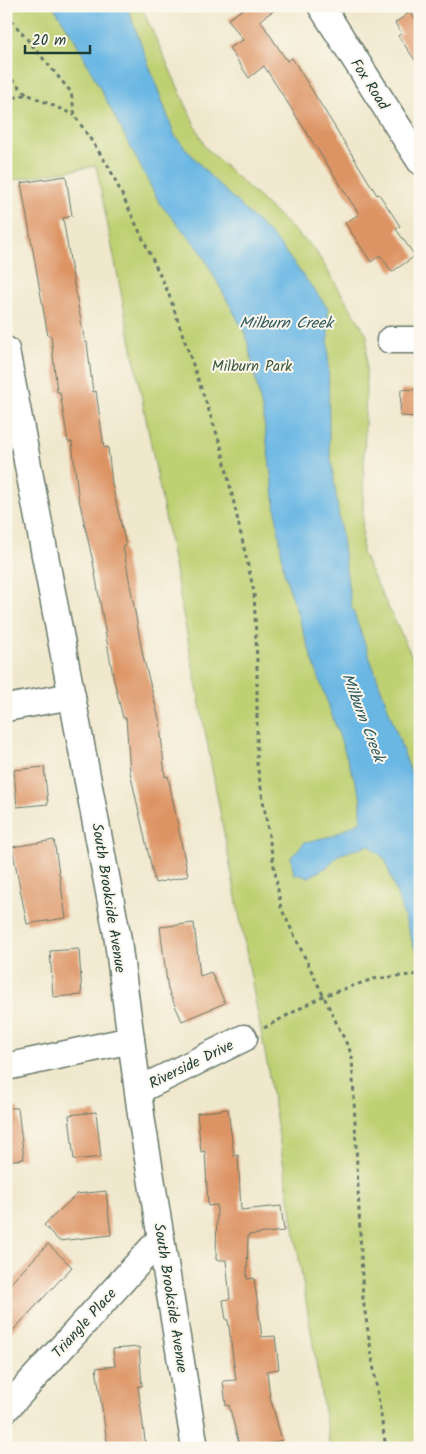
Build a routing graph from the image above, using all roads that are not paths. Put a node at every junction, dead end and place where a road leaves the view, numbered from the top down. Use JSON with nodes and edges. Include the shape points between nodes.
{"nodes":[{"id":1,"x":321,"y":6,"type":"edge"},
{"id":2,"x":420,"y":160,"type":"edge"},
{"id":3,"x":390,"y":340,"type":"dead end"},
{"id":4,"x":420,"y":340,"type":"edge"},
{"id":5,"x":6,"y":351,"type":"edge"},
{"id":6,"x":72,"y":696,"type":"junction"},
{"id":7,"x":6,"y":708,"type":"edge"},
{"id":8,"x":244,"y":1038,"type":"road end"},
{"id":9,"x":131,"y":1040,"type":"junction"},
{"id":10,"x":6,"y":1067,"type":"edge"},
{"id":11,"x":139,"y":1090,"type":"junction"},
{"id":12,"x":161,"y":1238,"type":"junction"},
{"id":13,"x":6,"y":1409,"type":"edge"},
{"id":14,"x":195,"y":1448,"type":"edge"}],
"edges":[{"from":1,"to":2,"type":"street","name":"Fox Road"},
{"from":3,"to":4,"type":"street"},
{"from":5,"to":6,"type":"street","name":"South Brookside Avenue"},
{"from":6,"to":7,"type":"street"},
{"from":6,"to":9,"type":"street","name":"South Brookside Avenue","via":[[117,934]]},
{"from":8,"to":11,"type":"street","name":"Riverside Drive"},
{"from":9,"to":10,"type":"street"},
{"from":9,"to":11,"type":"street","name":"South Brookside Avenue"},
{"from":11,"to":12,"type":"street","name":"South Brookside Avenue"},
{"from":12,"to":13,"type":"street","name":"Triangle Place"},
{"from":12,"to":14,"type":"street","name":"South Brookside Avenue"}]}
